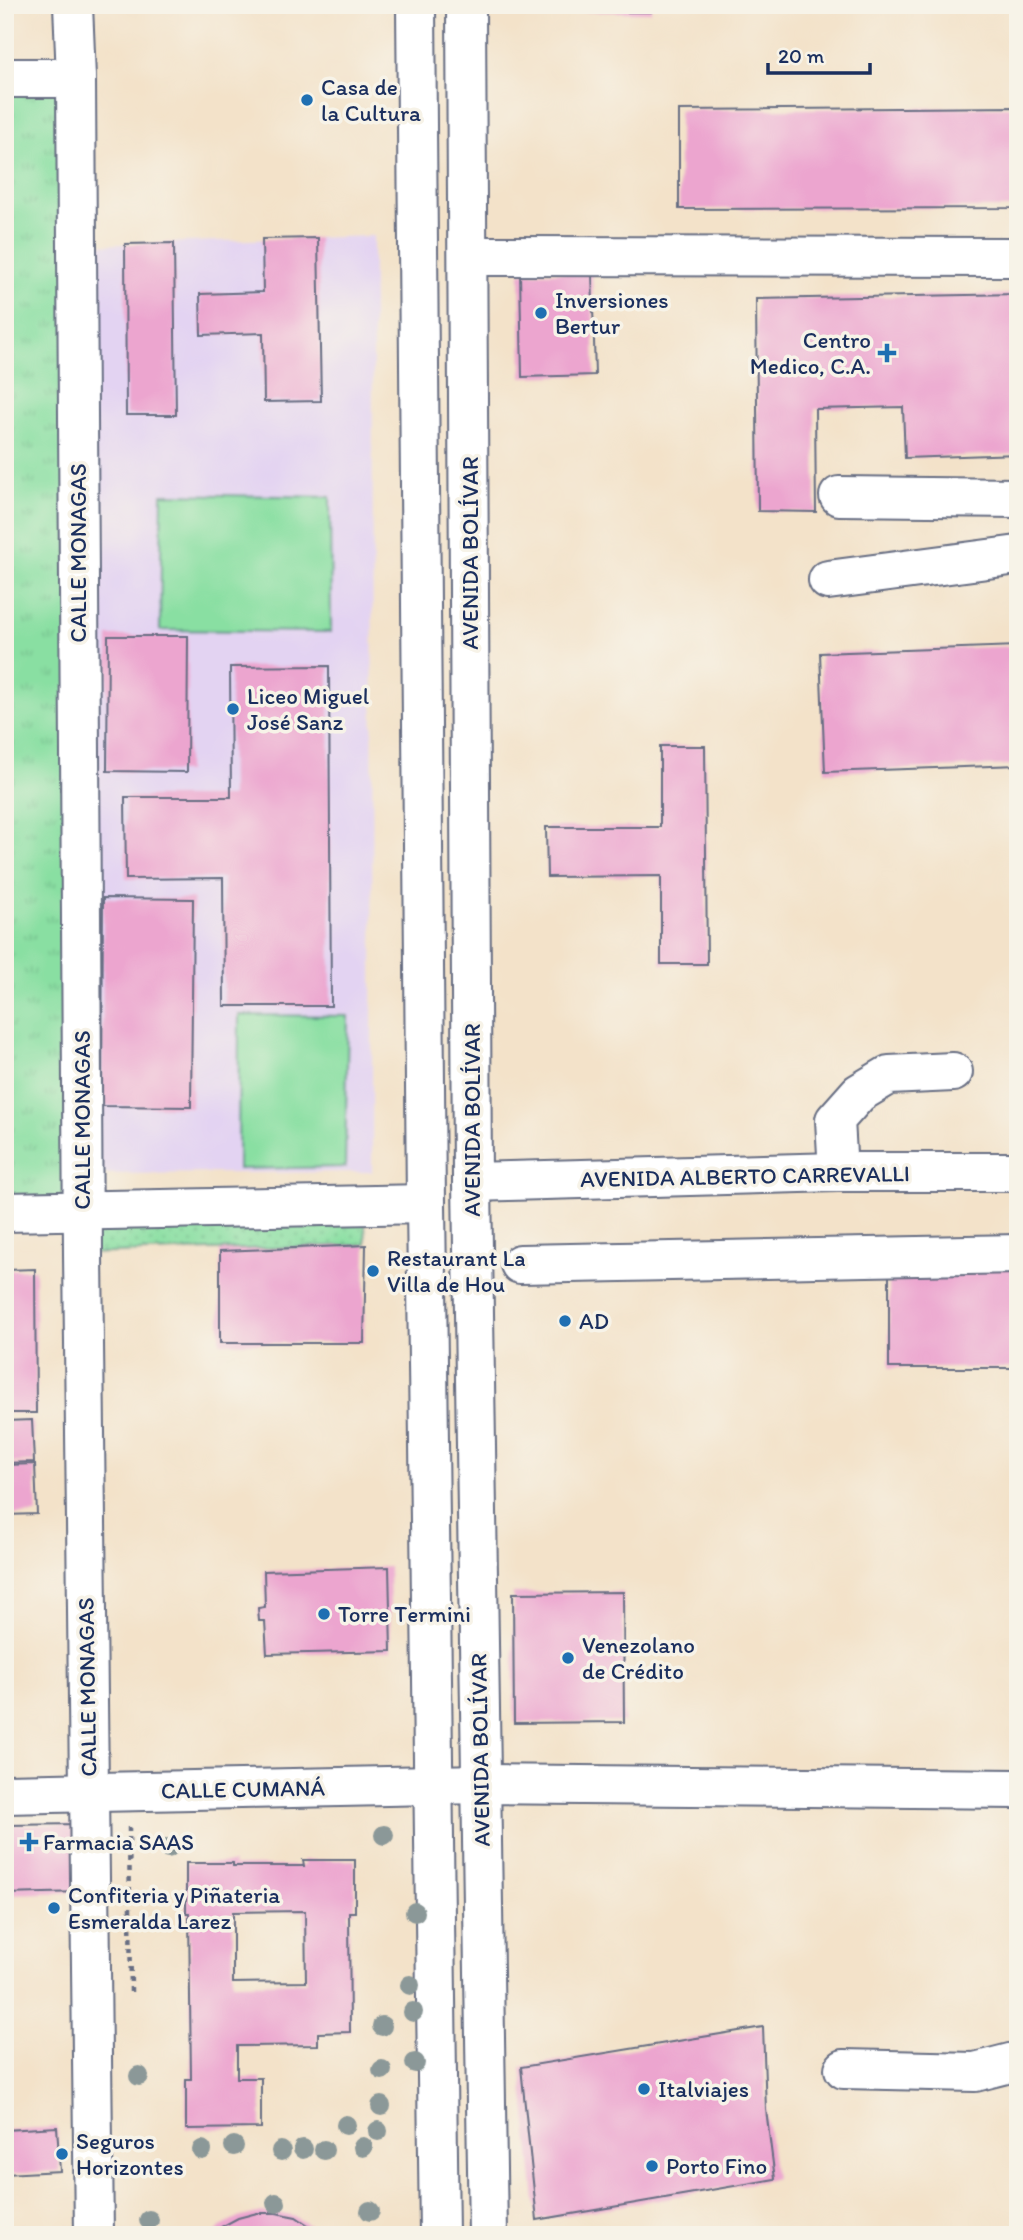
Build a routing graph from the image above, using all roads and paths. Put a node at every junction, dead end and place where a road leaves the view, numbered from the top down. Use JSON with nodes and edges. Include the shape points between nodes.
{"nodes":[{"id":1,"x":73,"y":5,"type":"edge"},
{"id":2,"x":416,"y":5,"type":"edge"},
{"id":3,"x":467,"y":5,"type":"edge"},
{"id":4,"x":5,"y":78,"type":"edge"},
{"id":5,"x":76,"y":78,"type":"junction"},
{"id":6,"x":469,"y":256,"type":"junction"},
{"id":7,"x":1018,"y":257,"type":"edge"},
{"id":8,"x":839,"y":496,"type":"dead end"},
{"id":9,"x":1018,"y":498,"type":"edge"},
{"id":10,"x":1018,"y":555,"type":"edge"},
{"id":11,"x":828,"y":580,"type":"dead end"},
{"id":12,"x":953,"y":1072,"type":"dead end"},
{"id":13,"x":838,"y":1172,"type":"junction"},
{"id":14,"x":1018,"y":1172,"type":"edge"},
{"id":15,"x":472,"y":1182,"type":"junction"},
{"id":16,"x":426,"y":1205,"type":"junction"},
{"id":17,"x":5,"y":1212,"type":"edge"},
{"id":18,"x":82,"y":1212,"type":"junction"},
{"id":19,"x":1018,"y":1254,"type":"edge"},
{"id":20,"x":520,"y":1264,"type":"dead end"},
{"id":21,"x":481,"y":1784,"type":"junction"},
{"id":22,"x":433,"y":1786,"type":"junction"},
{"id":23,"x":1018,"y":1790,"type":"edge"},
{"id":24,"x":88,"y":1792,"type":"junction"},
{"id":25,"x":5,"y":1794,"type":"edge"},
{"id":26,"x":1018,"y":2061,"type":"edge"},
{"id":27,"x":844,"y":2069,"type":"dead end"},
{"id":28,"x":94,"y":2235,"type":"edge"},
{"id":29,"x":439,"y":2235,"type":"edge"},
{"id":30,"x":488,"y":2235,"type":"edge"}],
"edges":[{"from":1,"to":5,"type":"street","name":"CALLE MONAGAS"},
{"from":2,"to":16,"type":"street","name":"AVENIDA BOLÍVAR"},
{"from":3,"to":6,"type":"street","name":"AVENIDA BOLÍVAR"},
{"from":4,"to":5,"type":"street"},
{"from":5,"to":18,"type":"street","name":"CALLE MONAGAS"},
{"from":6,"to":7,"type":"street"},
{"from":6,"to":15,"type":"street","name":"AVENIDA BOLÍVAR"},
{"from":8,"to":9,"type":"street"},
{"from":10,"to":11,"type":"street"},
{"from":12,"to":13,"type":"street","via":[[889,1075],[859,1093],[835,1120]]},
{"from":13,"to":14,"type":"street","name":"AVENIDA ALBERTO CARREVALLI"},
{"from":13,"to":15,"type":"street","name":"AVENIDA ALBERTO CARREVALLI"},
{"from":15,"to":21,"type":"street","name":"AVENIDA BOLÍVAR"},
{"from":16,"to":18,"type":"street"},
{"from":16,"to":22,"type":"street","name":"AVENIDA BOLÍVAR"},
{"from":17,"to":18,"type":"street"},
{"from":18,"to":24,"type":"street","name":"CALLE MONAGAS"},
{"from":19,"to":20,"type":"street"},
{"from":21,"to":22,"type":"street","name":"CALLE CUMANÁ"},
{"from":21,"to":23,"type":"street","name":"CALLE CUMANÁ"},
{"from":21,"to":30,"type":"street","name":"AVENIDA BOLÍVAR"},
{"from":22,"to":24,"type":"street","name":"CALLE CUMANÁ"},
{"from":22,"to":29,"type":"street","name":"AVENIDA BOLÍVAR"},
{"from":24,"to":25,"type":"street","name":"CALLE CUMANÁ"},
{"from":24,"to":28,"type":"street","name":"CALLE MONAGAS"},
{"from":26,"to":27,"type":"street","via":[[975,2072]]}]}
